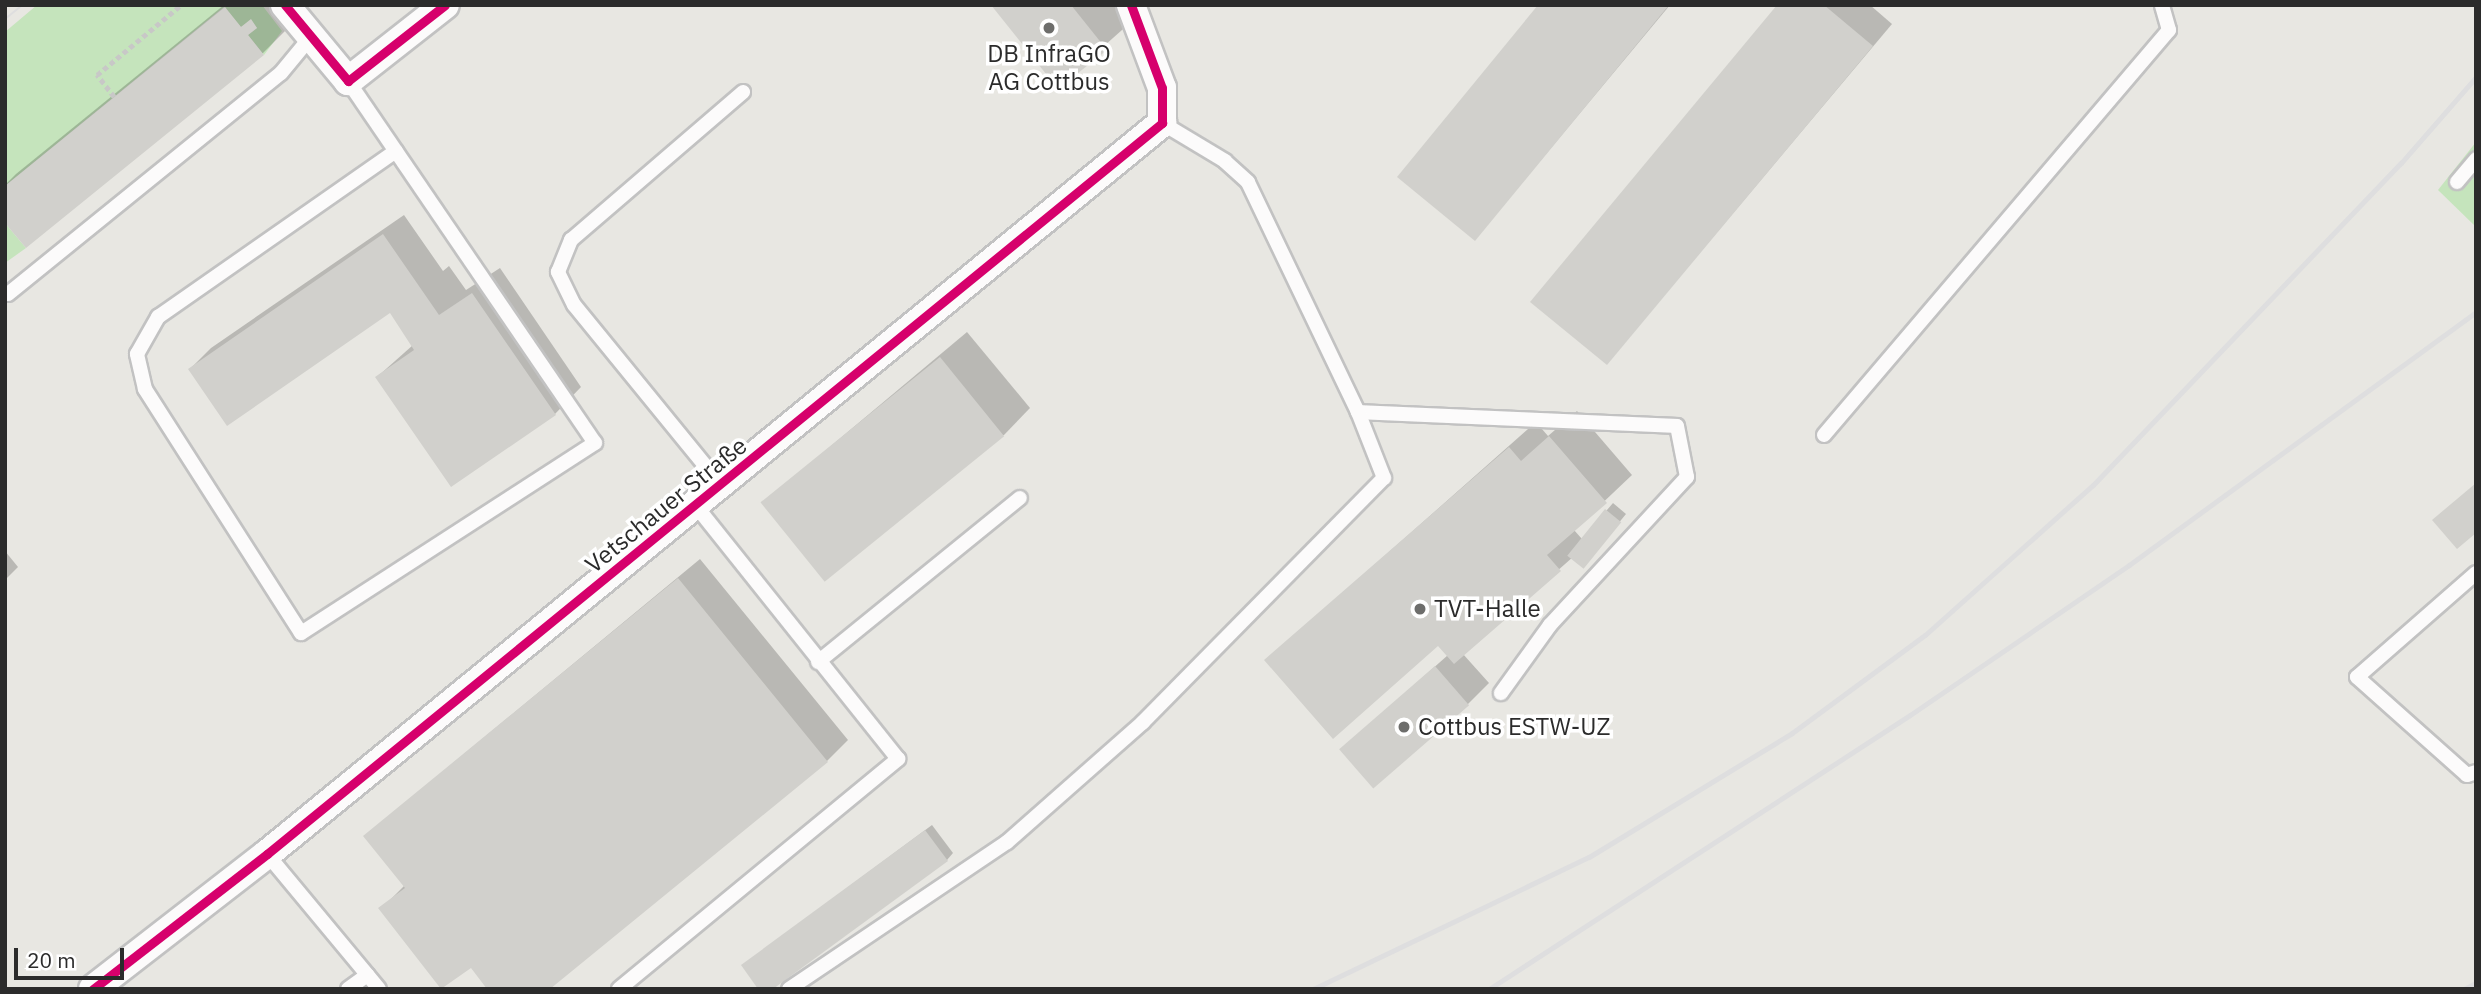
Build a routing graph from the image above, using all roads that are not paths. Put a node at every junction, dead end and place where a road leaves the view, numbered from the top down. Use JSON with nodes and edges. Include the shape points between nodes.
{"nodes":[{"id":1,"x":285,"y":5,"type":"edge"},
{"id":2,"x":445,"y":5,"type":"edge"},
{"id":3,"x":1130,"y":5,"type":"edge"},
{"id":4,"x":2162,"y":5,"type":"edge"},
{"id":5,"x":310,"y":38,"type":"junction"},
{"id":6,"x":348,"y":81,"type":"junction"},
{"id":7,"x":743,"y":92,"type":"dead end"},
{"id":8,"x":1162,"y":123,"type":"junction"},
{"id":9,"x":396,"y":151,"type":"junction"},
{"id":10,"x":2476,"y":159,"type":"edge"},
{"id":11,"x":2457,"y":182,"type":"dead end"},
{"id":12,"x":8,"y":294,"type":"dead end"},
{"id":13,"x":1358,"y":412,"type":"junction"},
{"id":14,"x":1824,"y":435,"type":"dead end"},
{"id":15,"x":721,"y":485,"type":"junction"},
{"id":16,"x":1020,"y":498,"type":"dead end"},
{"id":17,"x":696,"y":506,"type":"junction"},
{"id":18,"x":2476,"y":573,"type":"edge"},
{"id":19,"x":818,"y":662,"type":"junction"},
{"id":20,"x":1501,"y":693,"type":"dead end"},
{"id":21,"x":2476,"y":772,"type":"edge"},
{"id":22,"x":267,"y":853,"type":"junction"},
{"id":23,"x":367,"y":975,"type":"junction"},
{"id":24,"x":93,"y":989,"type":"edge"},
{"id":25,"x":348,"y":989,"type":"edge"},
{"id":26,"x":379,"y":989,"type":"edge"},
{"id":27,"x":619,"y":989,"type":"edge"},
{"id":28,"x":789,"y":989,"type":"edge"}],
"edges":[{"from":1,"to":5,"type":"street"},
{"from":2,"to":6,"type":"street"},
{"from":3,"to":8,"type":"street","via":[[1162,88]]},
{"from":4,"to":14,"type":"lane","via":[[2169,30]]},
{"from":5,"to":6,"type":"street"},
{"from":5,"to":12,"type":"lane","via":[[281,74]]},
{"from":6,"to":9,"type":"lane"},
{"from":7,"to":15,"type":"lane","via":[[571,240],[558,272],[574,305]]},
{"from":8,"to":13,"type":"lane","via":[[1226,160],[1248,182]]},
{"from":8,"to":15,"type":"street","name":"Vetschauer Straße"},
{"from":9,"to":9,"type":"lane","via":[[595,443],[300,632],[145,389],[137,354],[158,317]]},
{"from":10,"to":11,"type":"lane"},
{"from":13,"to":20,"type":"lane","via":[[1677,426],[1687,477],[1550,625]]},
{"from":13,"to":28,"type":"lane","via":[[1384,478],[1346,517],[1143,722],[1007,842]]},
{"from":15,"to":17,"type":"street","name":"Vetschauer Straße"},
{"from":16,"to":19,"type":"lane"},
{"from":17,"to":19,"type":"lane"},
{"from":17,"to":22,"type":"street","name":"Vetschauer Straße"},
{"from":18,"to":21,"type":"lane","via":[[2357,677],[2467,775]]},
{"from":19,"to":27,"type":"lane","via":[[898,759]]},
{"from":22,"to":23,"type":"lane"},
{"from":22,"to":24,"type":"street","name":"Vetschauer Straße"},
{"from":23,"to":25,"type":"lane"},
{"from":23,"to":26,"type":"lane"}]}
